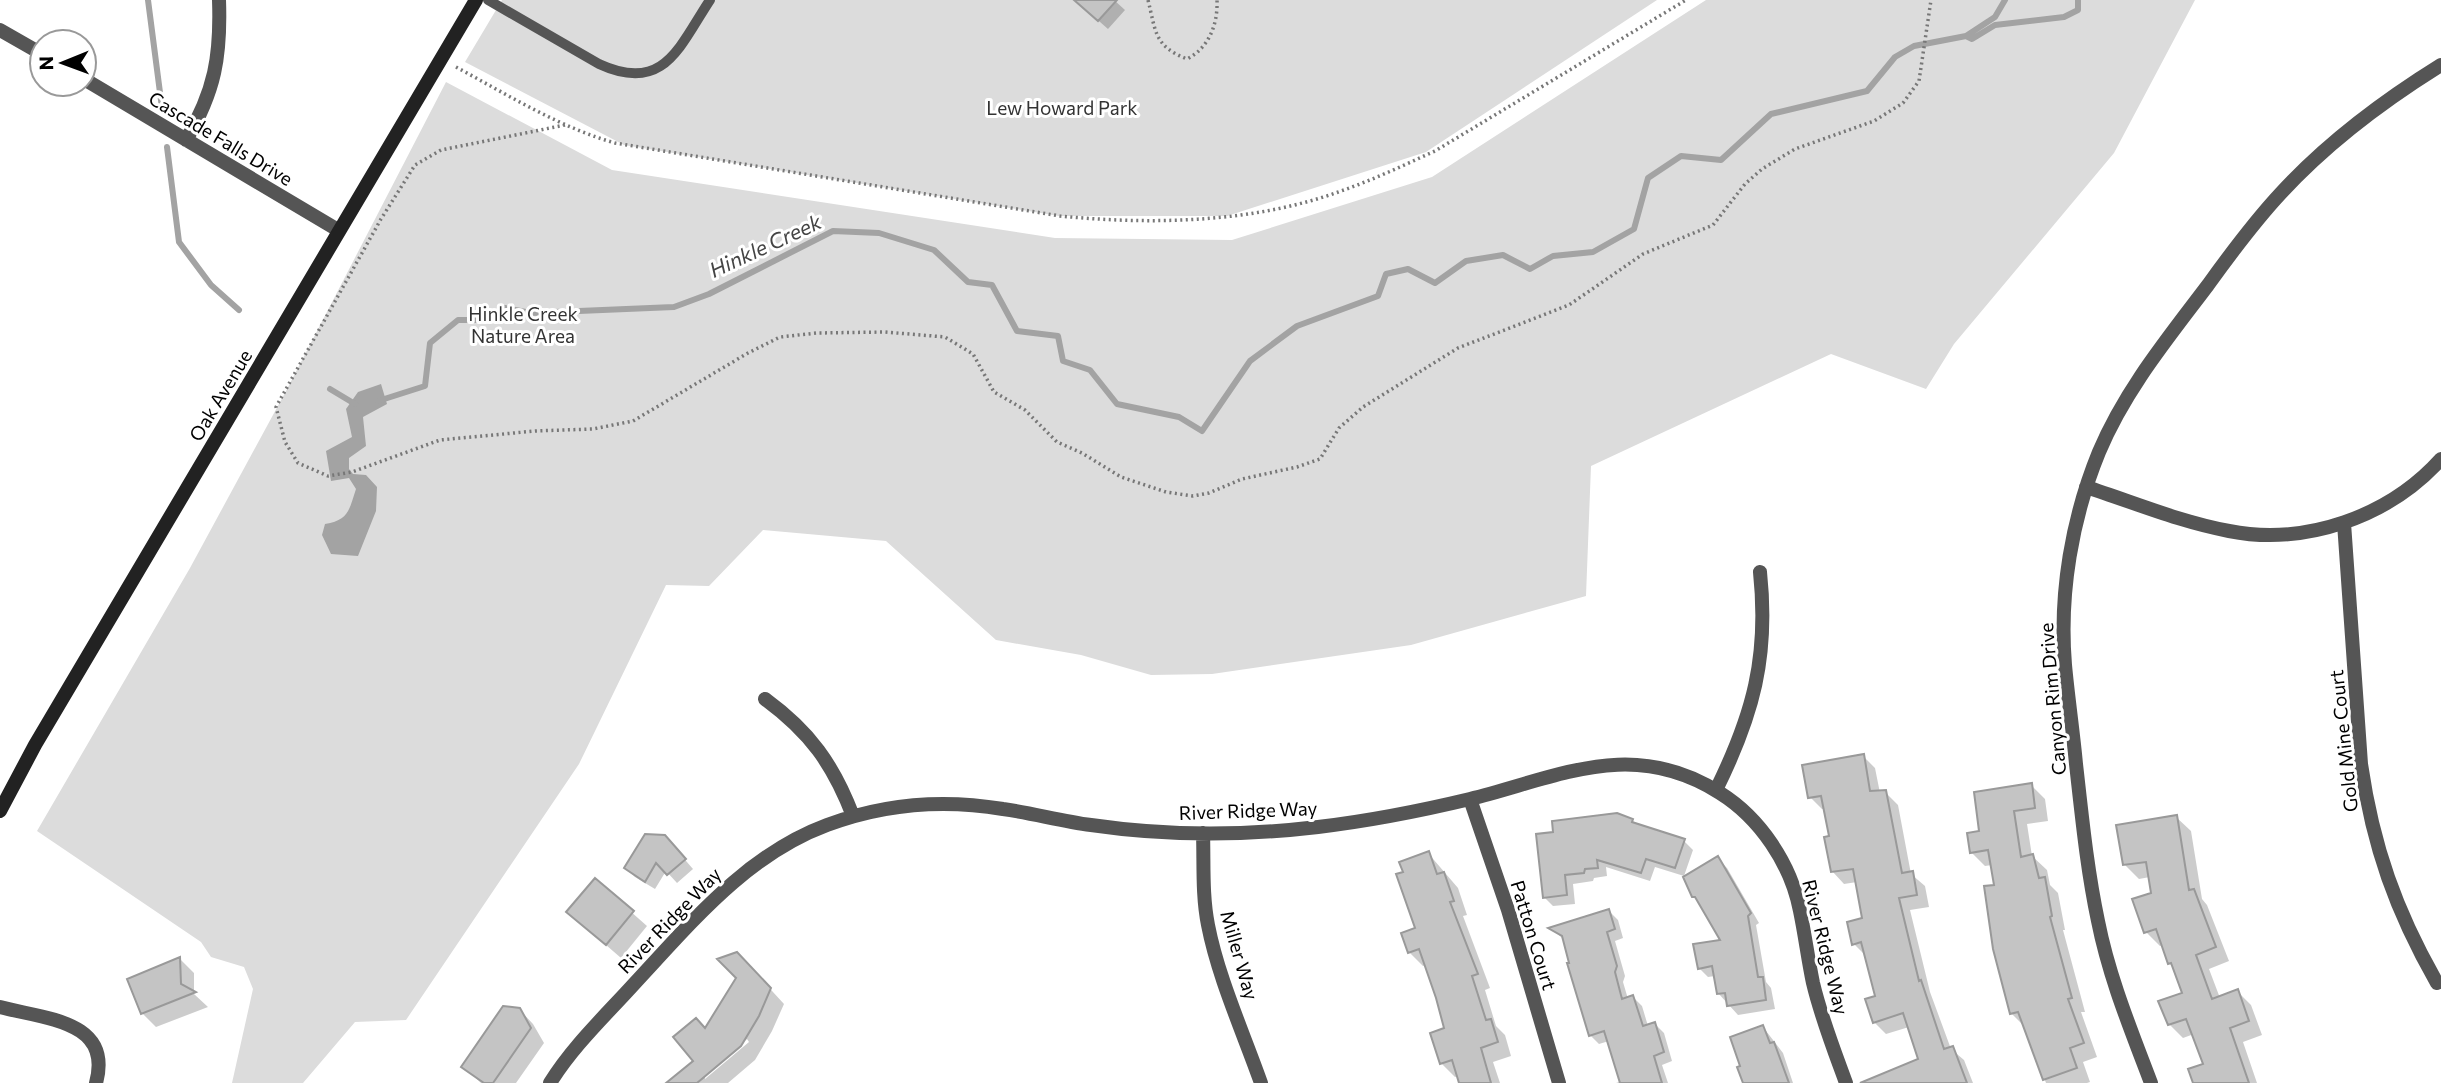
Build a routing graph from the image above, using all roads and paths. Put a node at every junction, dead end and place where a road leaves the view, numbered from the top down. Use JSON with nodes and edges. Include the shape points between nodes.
{"nodes":[{"id":1,"x":219,"y":0,"type":"edge"},
{"id":2,"x":476,"y":0,"type":"edge"},
{"id":3,"x":488,"y":0,"type":"edge"},
{"id":4,"x":710,"y":0,"type":"edge"},
{"id":5,"x":1149,"y":0,"type":"edge"},
{"id":6,"x":1217,"y":0,"type":"edge"},
{"id":7,"x":1686,"y":0,"type":"edge"},
{"id":8,"x":1931,"y":0,"type":"edge"},
{"id":9,"x":0,"y":30,"type":"edge"},
{"id":10,"x":28,"y":46,"type":"edge"},
{"id":11,"x":440,"y":59,"type":"junction"},
{"id":12,"x":2441,"y":65,"type":"edge"},
{"id":13,"x":98,"y":87,"type":"edge"},
{"id":14,"x":565,"y":125,"type":"junction"},
{"id":15,"x":186,"y":140,"type":"junction"},
{"id":16,"x":338,"y":230,"type":"junction"},
{"id":17,"x":2441,"y":459,"type":"edge"},
{"id":18,"x":2086,"y":487,"type":"junction"},
{"id":19,"x":2344,"y":523,"type":"junction"},
{"id":20,"x":1760,"y":572,"type":"dead end"},
{"id":21,"x":765,"y":699,"type":"dead end"},
{"id":22,"x":1716,"y":790,"type":"junction"},
{"id":23,"x":1470,"y":799,"type":"junction"},
{"id":24,"x":0,"y":811,"type":"edge"},
{"id":25,"x":853,"y":816,"type":"junction"},
{"id":26,"x":1203,"y":834,"type":"junction"},
{"id":27,"x":2437,"y":983,"type":"dead end"},
{"id":28,"x":0,"y":1007,"type":"edge"},
{"id":29,"x":96,"y":1083,"type":"edge"},
{"id":30,"x":550,"y":1083,"type":"edge"},
{"id":31,"x":1261,"y":1083,"type":"edge"},
{"id":32,"x":1559,"y":1083,"type":"edge"},
{"id":33,"x":1846,"y":1083,"type":"edge"},
{"id":34,"x":2151,"y":1083,"type":"edge"}],
"edges":[{"from":1,"to":15,"type":"street","via":[[212,86]]},
{"from":2,"to":11,"type":"main road","name":"Oak Avenue"},
{"from":3,"to":4,"type":"lane","via":[[599,64],[632,75],[652,72],[672,58]]},
{"from":5,"to":6,"type":"path","via":[[1159,40],[1170,52],[1187,59],[1207,41]]},
{"from":7,"to":14,"type":"path","via":[[1435,151],[1339,192],[1262,211],[1150,220],[1060,216],[615,143]]},
{"from":8,"to":14,"type":"path","via":[[1919,81],[1903,103],[1874,121],[1795,149],[1745,184],[1713,225],[1643,254],[1569,305],[1458,348],[1363,407],[1339,428],[1320,458],[1209,493],[1166,492],[1121,477],[1057,442],[1025,410],[994,392],[973,354],[945,337],[885,332],[780,337],[633,421],[593,429],[440,440],[352,472],[328,476],[298,463],[285,442],[276,407],[415,165],[441,150]]},
{"from":9,"to":10,"type":"street"},
{"from":11,"to":14,"type":"path"},
{"from":11,"to":16,"type":"main road","name":"Oak Avenue"},
{"from":12,"to":18,"type":"street","name":"Canyon Rim Drive","via":[[2356,123],[2290,184],[2247,232],[2146,366],[2121,407]]},
{"from":13,"to":15,"type":"street","name":"Cascade Falls Drive"},
{"from":15,"to":16,"type":"street","name":"Cascade Falls Drive"},
{"from":16,"to":24,"type":"main road","name":"Oak Avenue"},
{"from":17,"to":19,"type":"street","via":[[2402,494]]},
{"from":18,"to":19,"type":"street","via":[[2230,531],[2278,535]]},
{"from":18,"to":34,"type":"street","name":"Canyon Rim Drive","via":[[2068,567],[2066,677],[2098,923]]},
{"from":19,"to":27,"type":"street","name":"Gold Mine Court","via":[[2366,800],[2395,902]]},
{"from":20,"to":22,"type":"street","via":[[1758,680],[1738,744]]},
{"from":21,"to":25,"type":"street","via":[[821,751]]},
{"from":22,"to":23,"type":"street","name":"River Ridge Way","via":[[1673,772],[1615,763],[1578,768]]},
{"from":22,"to":33,"type":"street","name":"River Ridge Way","via":[[1753,821],[1787,870],[1800,908],[1814,984]]},
{"from":23,"to":26,"type":"street","name":"River Ridge Way","via":[[1320,827]]},
{"from":23,"to":32,"type":"street","name":"Patton Court"},
{"from":25,"to":26,"type":"street","name":"River Ridge Way","via":[[932,803],[966,804],[1091,825]]},
{"from":25,"to":30,"type":"street","name":"River Ridge Way","via":[[792,841],[736,879],[578,1044]]},
{"from":26,"to":31,"type":"street","name":"Miller Way","via":[[1208,925]]},
{"from":28,"to":29,"type":"street","via":[[85,1032],[99,1053]]}]}
